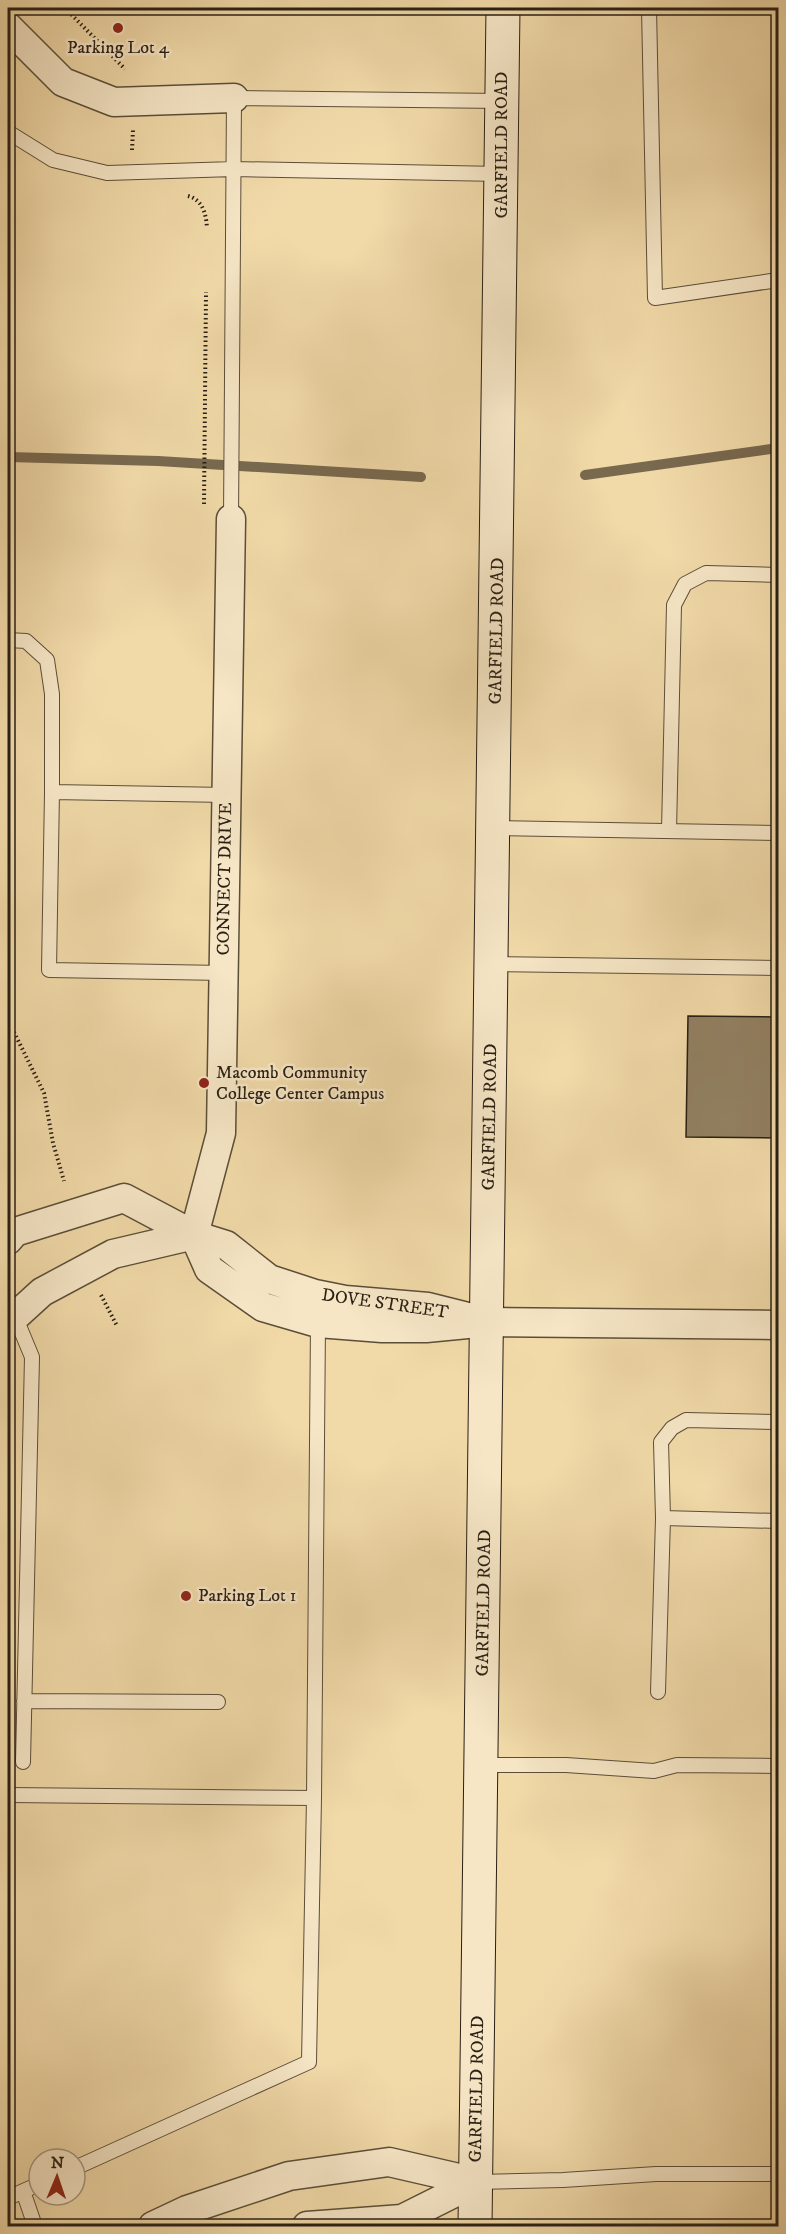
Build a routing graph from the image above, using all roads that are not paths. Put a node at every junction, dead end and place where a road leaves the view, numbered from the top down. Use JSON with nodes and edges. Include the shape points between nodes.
{"nodes":[{"id":1,"x":503,"y":8,"type":"edge"},
{"id":2,"x":650,"y":8,"type":"edge"},
{"id":3,"x":8,"y":27,"type":"edge"},
{"id":4,"x":234,"y":98,"type":"junction"},
{"id":5,"x":502,"y":101,"type":"junction"},
{"id":6,"x":8,"y":136,"type":"edge"},
{"id":7,"x":234,"y":169,"type":"junction"},
{"id":8,"x":501,"y":174,"type":"junction"},
{"id":9,"x":778,"y":280,"type":"edge"},
{"id":10,"x":231,"y":519,"type":"joint"},
{"id":11,"x":778,"y":575,"type":"edge"},
{"id":12,"x":8,"y":640,"type":"edge"},
{"id":13,"x":52,"y":792,"type":"junction"},
{"id":14,"x":227,"y":795,"type":"junction"},
{"id":15,"x":494,"y":828,"type":"junction"},
{"id":16,"x":669,"y":831,"type":"junction"},
{"id":17,"x":778,"y":833,"type":"edge"},
{"id":18,"x":492,"y":964,"type":"junction"},
{"id":19,"x":778,"y":968,"type":"edge"},
{"id":20,"x":224,"y":973,"type":"junction"},
{"id":21,"x":194,"y":1235,"type":"junction"},
{"id":22,"x":8,"y":1240,"type":"edge"},
{"id":23,"x":11,"y":1319,"type":"edge"},
{"id":24,"x":488,"y":1322,"type":"junction"},
{"id":25,"x":318,"y":1323,"type":"junction"},
{"id":26,"x":778,"y":1325,"type":"edge"},
{"id":27,"x":778,"y":1422,"type":"edge"},
{"id":28,"x":663,"y":1518,"type":"junction"},
{"id":29,"x":778,"y":1521,"type":"edge"},
{"id":30,"x":658,"y":1692,"type":"dead end"},
{"id":31,"x":24,"y":1701,"type":"junction"},
{"id":32,"x":218,"y":1702,"type":"dead end"},
{"id":33,"x":23,"y":1762,"type":"dead end"},
{"id":34,"x":482,"y":1765,"type":"junction"},
{"id":35,"x":778,"y":1766,"type":"edge"},
{"id":36,"x":8,"y":1795,"type":"edge"},
{"id":37,"x":314,"y":1798,"type":"junction"},
{"id":38,"x":87,"y":2163,"type":"edge"},
{"id":39,"x":778,"y":2174,"type":"edge"},
{"id":40,"x":476,"y":2182,"type":"junction"},
{"id":41,"x":27,"y":2189,"type":"edge"},
{"id":42,"x":23,"y":2191,"type":"junction"},
{"id":43,"x":8,"y":2198,"type":"edge"},
{"id":44,"x":35,"y":2226,"type":"edge"},
{"id":45,"x":153,"y":2226,"type":"edge"},
{"id":46,"x":307,"y":2226,"type":"edge"},
{"id":47,"x":475,"y":2226,"type":"edge"}],
"edges":[{"from":1,"to":5,"type":"main road","name":"GARFIELD ROAD"},
{"from":2,"to":9,"type":"lane","via":[[655,298]]},
{"from":3,"to":4,"type":"street","via":[[63,82],[114,102]]},
{"from":4,"to":5,"type":"lane"},
{"from":4,"to":7,"type":"lane"},
{"from":5,"to":8,"type":"main road","name":"GARFIELD ROAD"},
{"from":6,"to":7,"type":"lane","via":[[53,160],[107,173]]},
{"from":7,"to":8,"type":"lane"},
{"from":7,"to":10,"type":"lane"},
{"from":8,"to":15,"type":"main road","name":"GARFIELD ROAD"},
{"from":10,"to":14,"type":"street","name":"CONNECT DRIVE"},
{"from":11,"to":16,"type":"lane","via":[[706,573],[684,584],[674,605]]},
{"from":12,"to":13,"type":"lane","via":[[26,640],[47,660],[52,694]]},
{"from":13,"to":14,"type":"lane"},
{"from":13,"to":20,"type":"lane","via":[[49,970]]},
{"from":14,"to":20,"type":"street","name":"CONNECT DRIVE"},
{"from":15,"to":16,"type":"lane"},
{"from":15,"to":18,"type":"main road","name":"GARFIELD ROAD"},
{"from":16,"to":17,"type":"lane"},
{"from":18,"to":19,"type":"lane"},
{"from":18,"to":24,"type":"main road","name":"GARFIELD ROAD"},
{"from":20,"to":21,"type":"street","name":"CONNECT DRIVE","via":[[221,1133]]},
{"from":21,"to":22,"type":"street","via":[[124,1197],[15,1233]]},
{"from":21,"to":23,"type":"street","via":[[114,1254],[42,1292]]},
{"from":21,"to":24,"type":"street","name":"DOVE STREET","via":[[226,1245],[269,1278],[315,1294],[428,1307]]},
{"from":21,"to":25,"type":"street","name":"DOVE STREET","via":[[209,1269],[245,1295],[263,1307]]},
{"from":23,"to":31,"type":"lane","via":[[32,1357]]},
{"from":24,"to":25,"type":"street","name":"DOVE STREET","via":[[426,1328]]},
{"from":24,"to":26,"type":"street","name":"DOVE STREET"},
{"from":24,"to":34,"type":"main road","name":"GARFIELD ROAD"},
{"from":25,"to":37,"type":"lane"},
{"from":27,"to":28,"type":"lane","via":[[686,1420],[672,1428],[661,1442]]},
{"from":28,"to":29,"type":"lane"},
{"from":28,"to":30,"type":"lane"},
{"from":31,"to":32,"type":"lane"},
{"from":31,"to":33,"type":"lane"},
{"from":34,"to":35,"type":"lane","via":[[654,1771],[677,1765]]},
{"from":34,"to":40,"type":"main road","name":"GARFIELD ROAD"},
{"from":36,"to":37,"type":"lane"},
{"from":37,"to":38,"type":"lane","via":[[309,2062]]},
{"from":39,"to":40,"type":"lane","via":[[656,2174]]},
{"from":40,"to":45,"type":"street","via":[[389,2162],[289,2176],[187,2210]]},
{"from":40,"to":46,"type":"street","via":[[402,2219]]},
{"from":40,"to":47,"type":"main road","name":"GARFIELD ROAD"},
{"from":41,"to":42,"type":"lane"},
{"from":42,"to":43,"type":"lane"},
{"from":42,"to":44,"type":"lane"}]}
